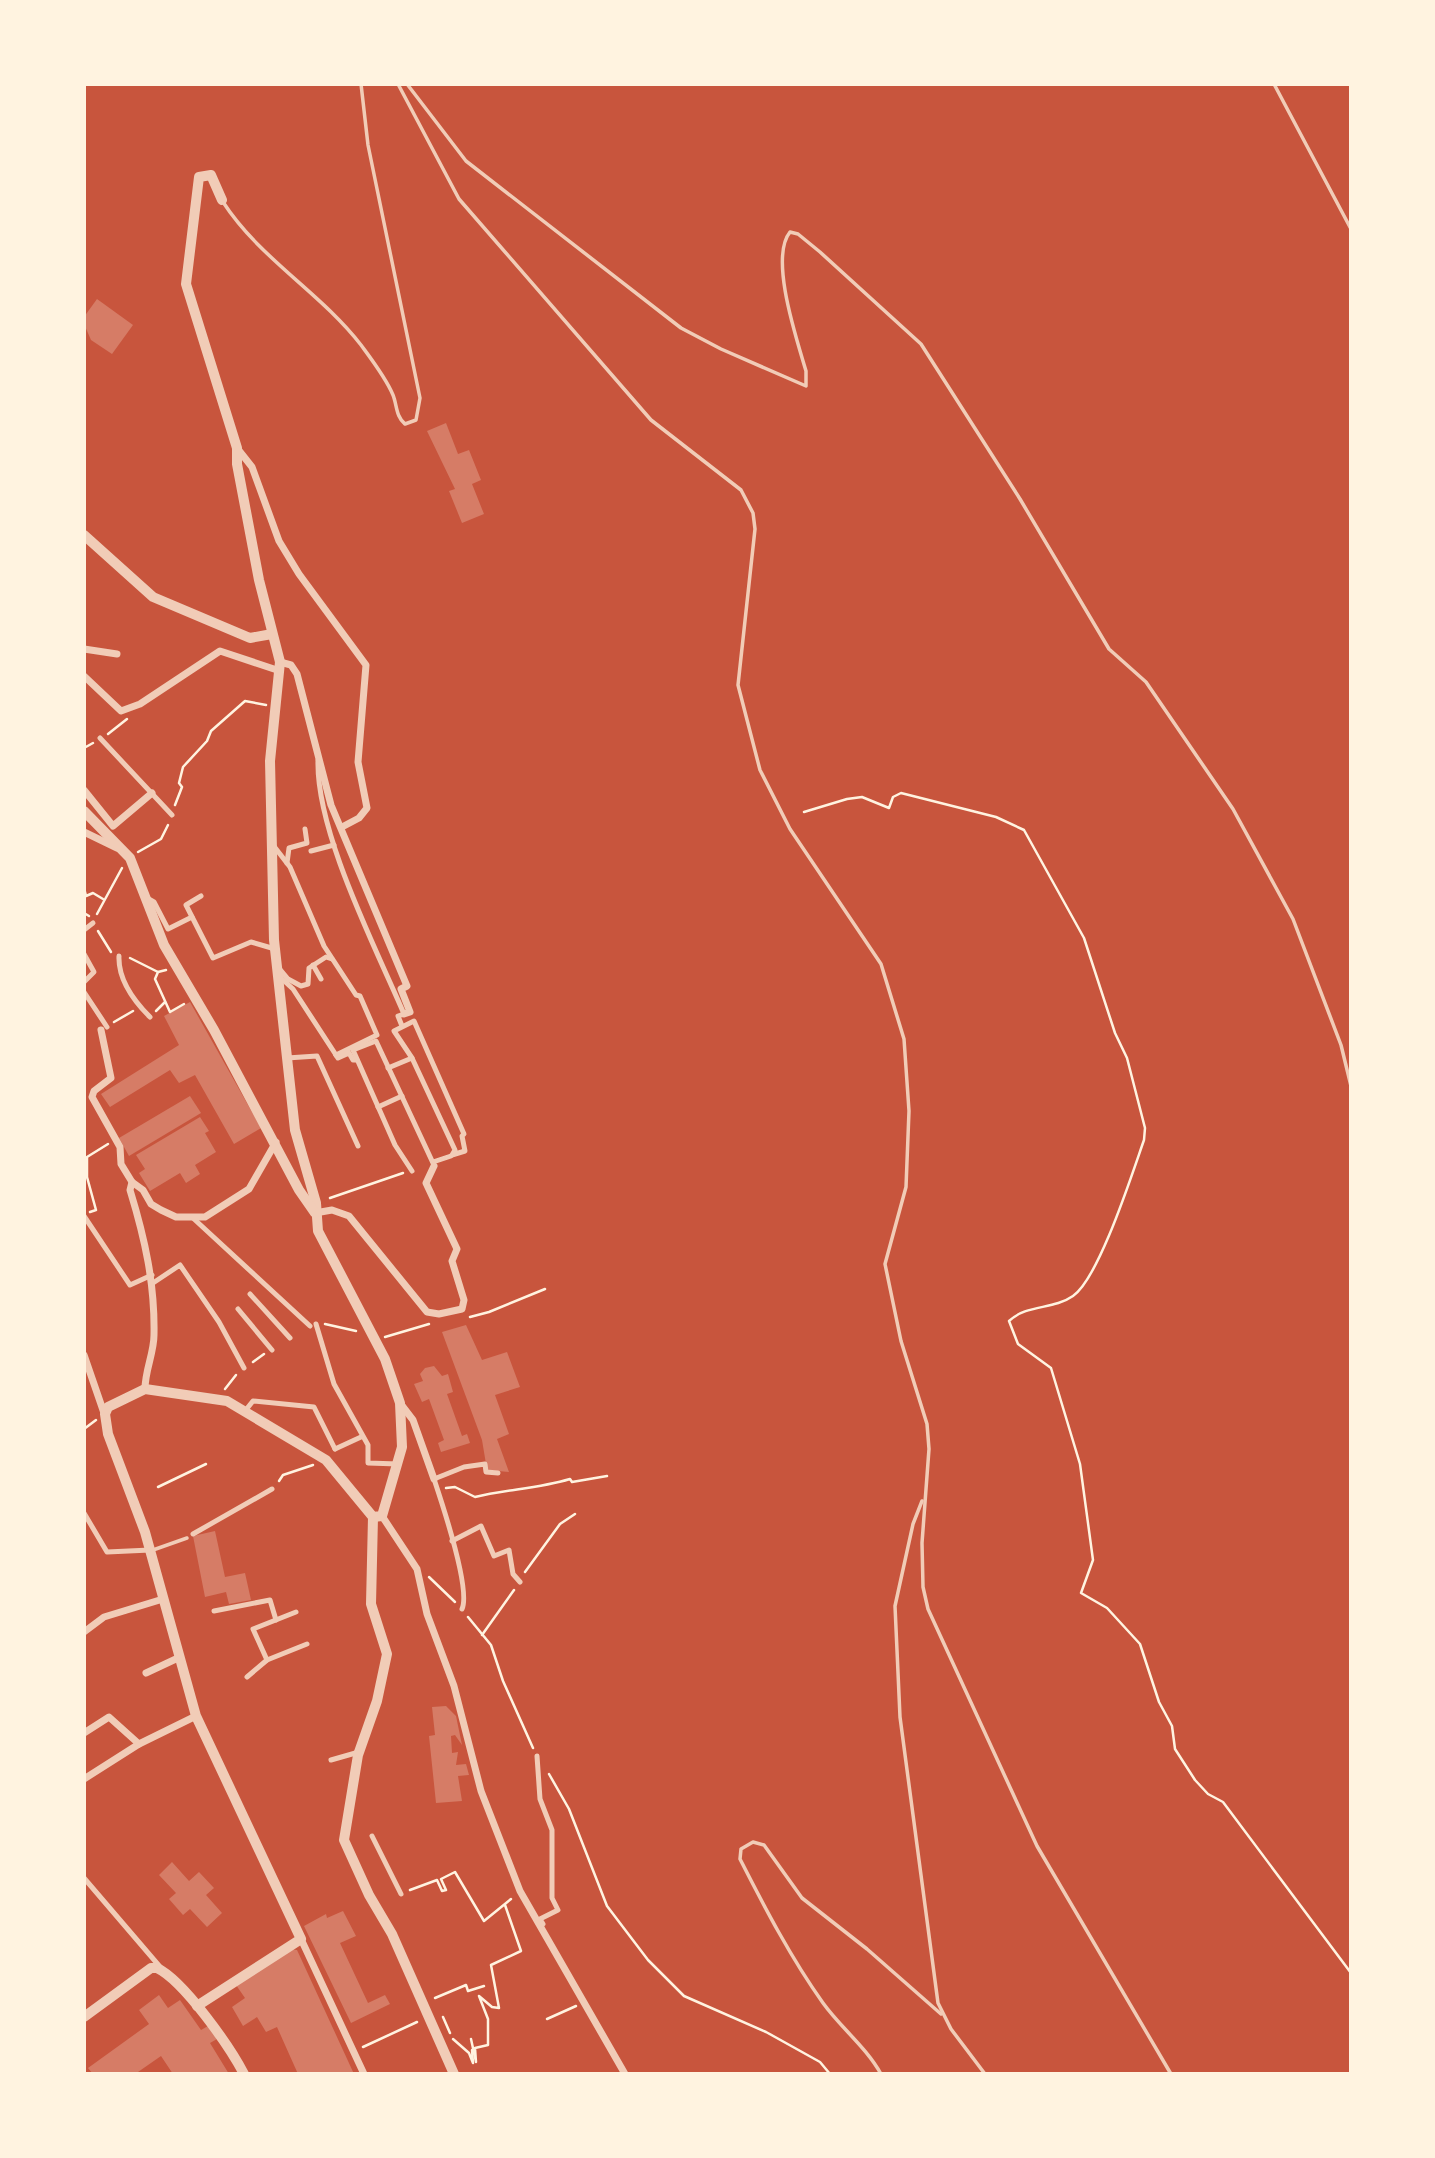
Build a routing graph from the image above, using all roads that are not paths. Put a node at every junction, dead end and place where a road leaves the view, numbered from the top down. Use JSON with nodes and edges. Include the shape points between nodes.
{"nodes":[{"id":1,"x":361,"y":84,"type":"edge"},
{"id":2,"x":398,"y":84,"type":"edge"},
{"id":3,"x":407,"y":84,"type":"edge"},
{"id":4,"x":1274,"y":84,"type":"edge"},
{"id":5,"x":222,"y":200,"type":"joint"},
{"id":6,"x":1351,"y":229,"type":"edge"},
{"id":7,"x":237,"y":448,"type":"junction"},
{"id":8,"x":84,"y":535,"type":"edge"},
{"id":9,"x":272,"y":634,"type":"junction"},
{"id":10,"x":84,"y":649,"type":"edge"},
{"id":11,"x":117,"y":654,"type":"dead end"},
{"id":12,"x":280,"y":666,"type":"junction"},
{"id":13,"x":84,"y":677,"type":"edge"},
{"id":14,"x":100,"y":738,"type":"road end"},
{"id":15,"x":318,"y":755,"type":"junction"},
{"id":16,"x":84,"y":790,"type":"edge"},
{"id":17,"x":152,"y":793,"type":"junction"},
{"id":18,"x":84,"y":811,"type":"edge"},
{"id":19,"x":172,"y":816,"type":"road end"},
{"id":20,"x":342,"y":827,"type":"junction"},
{"id":21,"x":305,"y":829,"type":"dead end"},
{"id":22,"x":84,"y":832,"type":"edge"},
{"id":23,"x":272,"y":844,"type":"junction"},
{"id":24,"x":334,"y":845,"type":"junction"},
{"id":25,"x":311,"y":851,"type":"dead end"},
{"id":26,"x":128,"y":855,"type":"junction"},
{"id":27,"x":287,"y":863,"type":"junction"},
{"id":28,"x":145,"y":896,"type":"junction"},
{"id":29,"x":201,"y":896,"type":"dead end"},
{"id":30,"x":192,"y":917,"type":"junction"},
{"id":31,"x":93,"y":923,"type":"road end"},
{"id":32,"x":84,"y":930,"type":"edge"},
{"id":33,"x":275,"y":949,"type":"junction"},
{"id":34,"x":84,"y":954,"type":"edge"},
{"id":35,"x":119,"y":956,"type":"road end"},
{"id":36,"x":332,"y":959,"type":"junction"},
{"id":37,"x":313,"y":965,"type":"junction"},
{"id":38,"x":279,"y":971,"type":"junction"},
{"id":39,"x":321,"y":979,"type":"dead end"},
{"id":40,"x":84,"y":982,"type":"edge"},
{"id":41,"x":84,"y":992,"type":"edge"},
{"id":42,"x":404,"y":1014,"type":"junction"},
{"id":43,"x":150,"y":1017,"type":"road end"},
{"id":44,"x":402,"y":1026,"type":"junction"},
{"id":45,"x":104,"y":1028,"type":"joint"},
{"id":46,"x":336,"y":1055,"type":"junction"},
{"id":47,"x":287,"y":1058,"type":"junction"},
{"id":48,"x":412,"y":1058,"type":"junction"},
{"id":49,"x":357,"y":1060,"type":"junction"},
{"id":50,"x":388,"y":1068,"type":"junction"},
{"id":51,"x":1351,"y":1086,"type":"edge"},
{"id":52,"x":402,"y":1096,"type":"junction"},
{"id":53,"x":378,"y":1107,"type":"junction"},
{"id":54,"x":276,"y":1142,"type":"junction"},
{"id":55,"x":359,"y":1146,"type":"dead end"},
{"id":56,"x":452,"y":1155,"type":"junction"},
{"id":57,"x":433,"y":1164,"type":"junction"},
{"id":58,"x":412,"y":1171,"type":"road end"},
{"id":59,"x":132,"y":1182,"type":"junction"},
{"id":60,"x":315,"y":1208,"type":"junction"},
{"id":61,"x":84,"y":1216,"type":"edge"},
{"id":62,"x":194,"y":1219,"type":"junction"},
{"id":63,"x":152,"y":1279,"type":"junction"},
{"id":64,"x":250,"y":1294,"type":"dead end"},
{"id":65,"x":238,"y":1309,"type":"dead end"},
{"id":66,"x":290,"y":1338,"type":"dead end"},
{"id":67,"x":272,"y":1350,"type":"dead end"},
{"id":68,"x":84,"y":1355,"type":"edge"},
{"id":69,"x":244,"y":1368,"type":"dead end"},
{"id":70,"x":145,"y":1389,"type":"junction"},
{"id":71,"x":400,"y":1403,"type":"junction"},
{"id":72,"x":245,"y":1411,"type":"junction"},
{"id":73,"x":105,"y":1414,"type":"junction"},
{"id":74,"x":361,"y":1437,"type":"junction"},
{"id":75,"x":335,"y":1449,"type":"junction"},
{"id":76,"x":326,"y":1460,"type":"junction"},
{"id":77,"x":398,"y":1464,"type":"junction"},
{"id":78,"x":498,"y":1473,"type":"dead end"},
{"id":79,"x":434,"y":1479,"type":"junction"},
{"id":80,"x":272,"y":1489,"type":"road end"},
{"id":81,"x":925,"y":1496,"type":"junction"},
{"id":82,"x":84,"y":1513,"type":"edge"},
{"id":83,"x":378,"y":1516,"type":"junction"},
{"id":84,"x":190,"y":1536,"type":"joint"},
{"id":85,"x":452,"y":1541,"type":"junction"},
{"id":86,"x":150,"y":1550,"type":"junction"},
{"id":87,"x":520,"y":1582,"type":"road end"},
{"id":88,"x":163,"y":1599,"type":"junction"},
{"id":89,"x":462,"y":1609,"type":"road end"},
{"id":90,"x":215,"y":1611,"type":"dead end"},
{"id":91,"x":296,"y":1612,"type":"dead end"},
{"id":92,"x":276,"y":1620,"type":"junction"},
{"id":93,"x":84,"y":1632,"type":"edge"},
{"id":94,"x":307,"y":1644,"type":"dead end"},
{"id":95,"x":267,"y":1660,"type":"junction"},
{"id":96,"x":179,"y":1662,"type":"junction"},
{"id":97,"x":146,"y":1673,"type":"dead end"},
{"id":98,"x":247,"y":1677,"type":"dead end"},
{"id":99,"x":196,"y":1716,"type":"junction"},
{"id":100,"x":84,"y":1734,"type":"edge"},
{"id":101,"x":139,"y":1744,"type":"junction"},
{"id":102,"x":359,"y":1752,"type":"junction"},
{"id":103,"x":537,"y":1756,"type":"road end"},
{"id":104,"x":331,"y":1760,"type":"dead end"},
{"id":105,"x":84,"y":1779,"type":"edge"},
{"id":106,"x":372,"y":1836,"type":"dead end"},
{"id":107,"x":84,"y":1878,"type":"edge"},
{"id":108,"x":401,"y":1894,"type":"road end"},
{"id":109,"x":541,"y":1930,"type":"junction"},
{"id":110,"x":300,"y":1939,"type":"junction"},
{"id":111,"x":162,"y":1971,"type":"junction"},
{"id":112,"x":197,"y":2007,"type":"junction"},
{"id":113,"x":943,"y":2016,"type":"junction"},
{"id":114,"x":84,"y":2017,"type":"edge"},
{"id":115,"x":244,"y":2074,"type":"edge"},
{"id":116,"x":363,"y":2074,"type":"edge"},
{"id":117,"x":454,"y":2074,"type":"edge"},
{"id":118,"x":625,"y":2074,"type":"edge"},
{"id":119,"x":881,"y":2074,"type":"edge"},
{"id":120,"x":985,"y":2074,"type":"edge"},
{"id":121,"x":1171,"y":2074,"type":"edge"}],
"edges":[{"from":1,"to":5,"type":"lane","via":[[368,145],[420,398],[416,420],[405,424],[400,420],[393,394],[360,344],[259,248]]},
{"from":2,"to":81,"type":"lane","via":[[460,199],[651,420],[741,490],[753,513],[738,685],[760,770],[790,829],[881,964],[904,1039],[909,1111],[905,1187],[885,1264],[898,1330],[927,1424]]},
{"from":3,"to":51,"type":"lane","via":[[466,161],[681,328],[721,349],[806,386],[782,273],[784,240],[790,232],[820,252],[921,344],[1109,649],[1146,682],[1233,809],[1293,919],[1341,1045]]},
{"from":4,"to":6,"type":"lane"},
{"from":5,"to":7,"type":"street","via":[[211,175],[198,177],[186,284]]},
{"from":7,"to":9,"type":"street"},
{"from":7,"to":20,"type":"street","via":[[252,467],[279,541],[366,665],[358,762],[367,808]]},
{"from":8,"to":9,"type":"street","via":[[153,597],[250,638]]},
{"from":9,"to":12,"type":"street"},
{"from":10,"to":11,"type":"street"},
{"from":12,"to":13,"type":"street","via":[[220,651],[128,709],[119,710]]},
{"from":12,"to":15,"type":"street","via":[[290,664],[296,671]]},
{"from":12,"to":23,"type":"street","via":[[270,761]]},
{"from":14,"to":17,"type":"street"},
{"from":15,"to":20,"type":"street"},
{"from":15,"to":24,"type":"street","via":[[317,782]]},
{"from":16,"to":17,"type":"street","via":[[113,826]]},
{"from":17,"to":19,"type":"street"},
{"from":18,"to":26,"type":"street"},
{"from":20,"to":42,"type":"street","via":[[407,986],[401,989],[410,1012]]},
{"from":21,"to":27,"type":"street","via":[[307,843],[289,848]]},
{"from":22,"to":26,"type":"street"},
{"from":23,"to":27,"type":"street"},
{"from":23,"to":33,"type":"street"},
{"from":24,"to":25,"type":"street"},
{"from":24,"to":42,"type":"street"},
{"from":26,"to":28,"type":"street"},
{"from":27,"to":36,"type":"street"},
{"from":28,"to":30,"type":"street","via":[[154,902],[168,929]]},
{"from":28,"to":54,"type":"street","via":[[159,935]]},
{"from":29,"to":30,"type":"street","via":[[186,905]]},
{"from":30,"to":33,"type":"street","via":[[214,958],[251,942]]},
{"from":31,"to":32,"type":"street"},
{"from":33,"to":38,"type":"street"},
{"from":34,"to":40,"type":"street","via":[[94,972]]},
{"from":35,"to":43,"type":"street","via":[[118,971]]},
{"from":36,"to":37,"type":"street","via":[[326,957]]},
{"from":36,"to":46,"type":"street","via":[[360,996],[377,1035]]},
{"from":37,"to":38,"type":"street","via":[[308,984],[301,986]]},
{"from":37,"to":39,"type":"street"},
{"from":38,"to":46,"type":"street"},
{"from":38,"to":47,"type":"street"},
{"from":41,"to":45,"type":"street"},
{"from":42,"to":44,"type":"street","via":[[398,1016]]},
{"from":44,"to":48,"type":"street","via":[[394,1031]]},
{"from":44,"to":56,"type":"street","via":[[414,1021],[463,1132],[466,1151]]},
{"from":45,"to":59,"type":"street","via":[[111,1078],[92,1097],[120,1147],[121,1164]]},
{"from":46,"to":49,"type":"street","via":[[349,1053]]},
{"from":47,"to":55,"type":"street","via":[[317,1056]]},
{"from":47,"to":60,"type":"street","via":[[295,1130]]},
{"from":48,"to":50,"type":"street"},
{"from":48,"to":56,"type":"street","via":[[454,1150]]},
{"from":49,"to":50,"type":"street","via":[[353,1051],[376,1041]]},
{"from":49,"to":53,"type":"street"},
{"from":50,"to":52,"type":"street"},
{"from":52,"to":53,"type":"street"},
{"from":52,"to":57,"type":"street"},
{"from":53,"to":58,"type":"street"},
{"from":54,"to":60,"type":"street","via":[[299,1191]]},
{"from":54,"to":62,"type":"street","via":[[249,1189],[205,1217]]},
{"from":56,"to":57,"type":"street"},
{"from":57,"to":60,"type":"street","via":[[426,1183],[457,1249],[452,1261],[464,1300],[462,1309],[439,1314],[420,1308],[349,1216]]},
{"from":59,"to":62,"type":"street","via":[[161,1210]]},
{"from":59,"to":63,"type":"street","via":[[130,1190]]},
{"from":60,"to":71,"type":"street","via":[[318,1231],[385,1359]]},
{"from":61,"to":63,"type":"street","via":[[130,1285]]},
{"from":62,"to":74,"type":"street","via":[[313,1325],[334,1384]]},
{"from":63,"to":69,"type":"street","via":[[180,1265]]},
{"from":63,"to":70,"type":"street","via":[[154,1339]]},
{"from":64,"to":66,"type":"street"},
{"from":65,"to":67,"type":"street"},
{"from":68,"to":73,"type":"street"},
{"from":70,"to":72,"type":"street","via":[[227,1401]]},
{"from":70,"to":73,"type":"street","via":[[108,1407]]},
{"from":71,"to":77,"type":"street"},
{"from":71,"to":79,"type":"street","via":[[408,1410]]},
{"from":72,"to":75,"type":"street","via":[[253,1401],[314,1407]]},
{"from":72,"to":76,"type":"street"},
{"from":73,"to":86,"type":"street"},
{"from":74,"to":75,"type":"street"},
{"from":74,"to":77,"type":"street","via":[[368,1445],[368,1462]]},
{"from":75,"to":76,"type":"street"},
{"from":76,"to":83,"type":"street"},
{"from":77,"to":83,"type":"street"},
{"from":78,"to":79,"type":"street","via":[[486,1472],[485,1464]]},
{"from":79,"to":85,"type":"street"},
{"from":80,"to":84,"type":"street"},
{"from":81,"to":113,"type":"lane","via":[[895,1606],[900,1717]]},
{"from":81,"to":121,"type":"lane","via":[[923,1587],[939,1637],[1037,1846]]},
{"from":82,"to":86,"type":"street","via":[[107,1552]]},
{"from":83,"to":102,"type":"street","via":[[373,1529],[371,1604],[387,1654],[377,1702]]},
{"from":83,"to":109,"type":"street","via":[[417,1569],[481,1791]]},
{"from":84,"to":86,"type":"lane"},
{"from":85,"to":87,"type":"street","via":[[481,1526],[494,1556],[509,1550],[513,1574]]},
{"from":85,"to":89,"type":"street","via":[[465,1602]]},
{"from":86,"to":88,"type":"street"},
{"from":88,"to":93,"type":"street","via":[[104,1617]]},
{"from":88,"to":96,"type":"street"},
{"from":90,"to":92,"type":"street","via":[[270,1600]]},
{"from":91,"to":92,"type":"street"},
{"from":92,"to":95,"type":"street","via":[[253,1629]]},
{"from":94,"to":95,"type":"street"},
{"from":95,"to":98,"type":"street"},
{"from":96,"to":97,"type":"street"},
{"from":96,"to":99,"type":"street"},
{"from":99,"to":101,"type":"street"},
{"from":99,"to":110,"type":"street"},
{"from":100,"to":101,"type":"street","via":[[109,1717]]},
{"from":101,"to":105,"type":"street"},
{"from":102,"to":104,"type":"street"},
{"from":102,"to":117,"type":"street","via":[[344,1840]]},
{"from":103,"to":109,"type":"street","via":[[540,1799],[552,1830],[552,1898],[558,1910],[540,1919],[545,1928]]},
{"from":106,"to":108,"type":"street"},
{"from":107,"to":111,"type":"street"},
{"from":109,"to":118,"type":"street"},
{"from":110,"to":112,"type":"street"},
{"from":110,"to":116,"type":"street"},
{"from":111,"to":112,"type":"street"},
{"from":111,"to":114,"type":"street","via":[[151,1968]]},
{"from":112,"to":115,"type":"street"},
{"from":113,"to":119,"type":"lane","via":[[802,1898],[764,1845],[754,1842],[741,1849],[740,1858],[780,1936],[824,2005]]},
{"from":113,"to":120,"type":"lane"}]}
